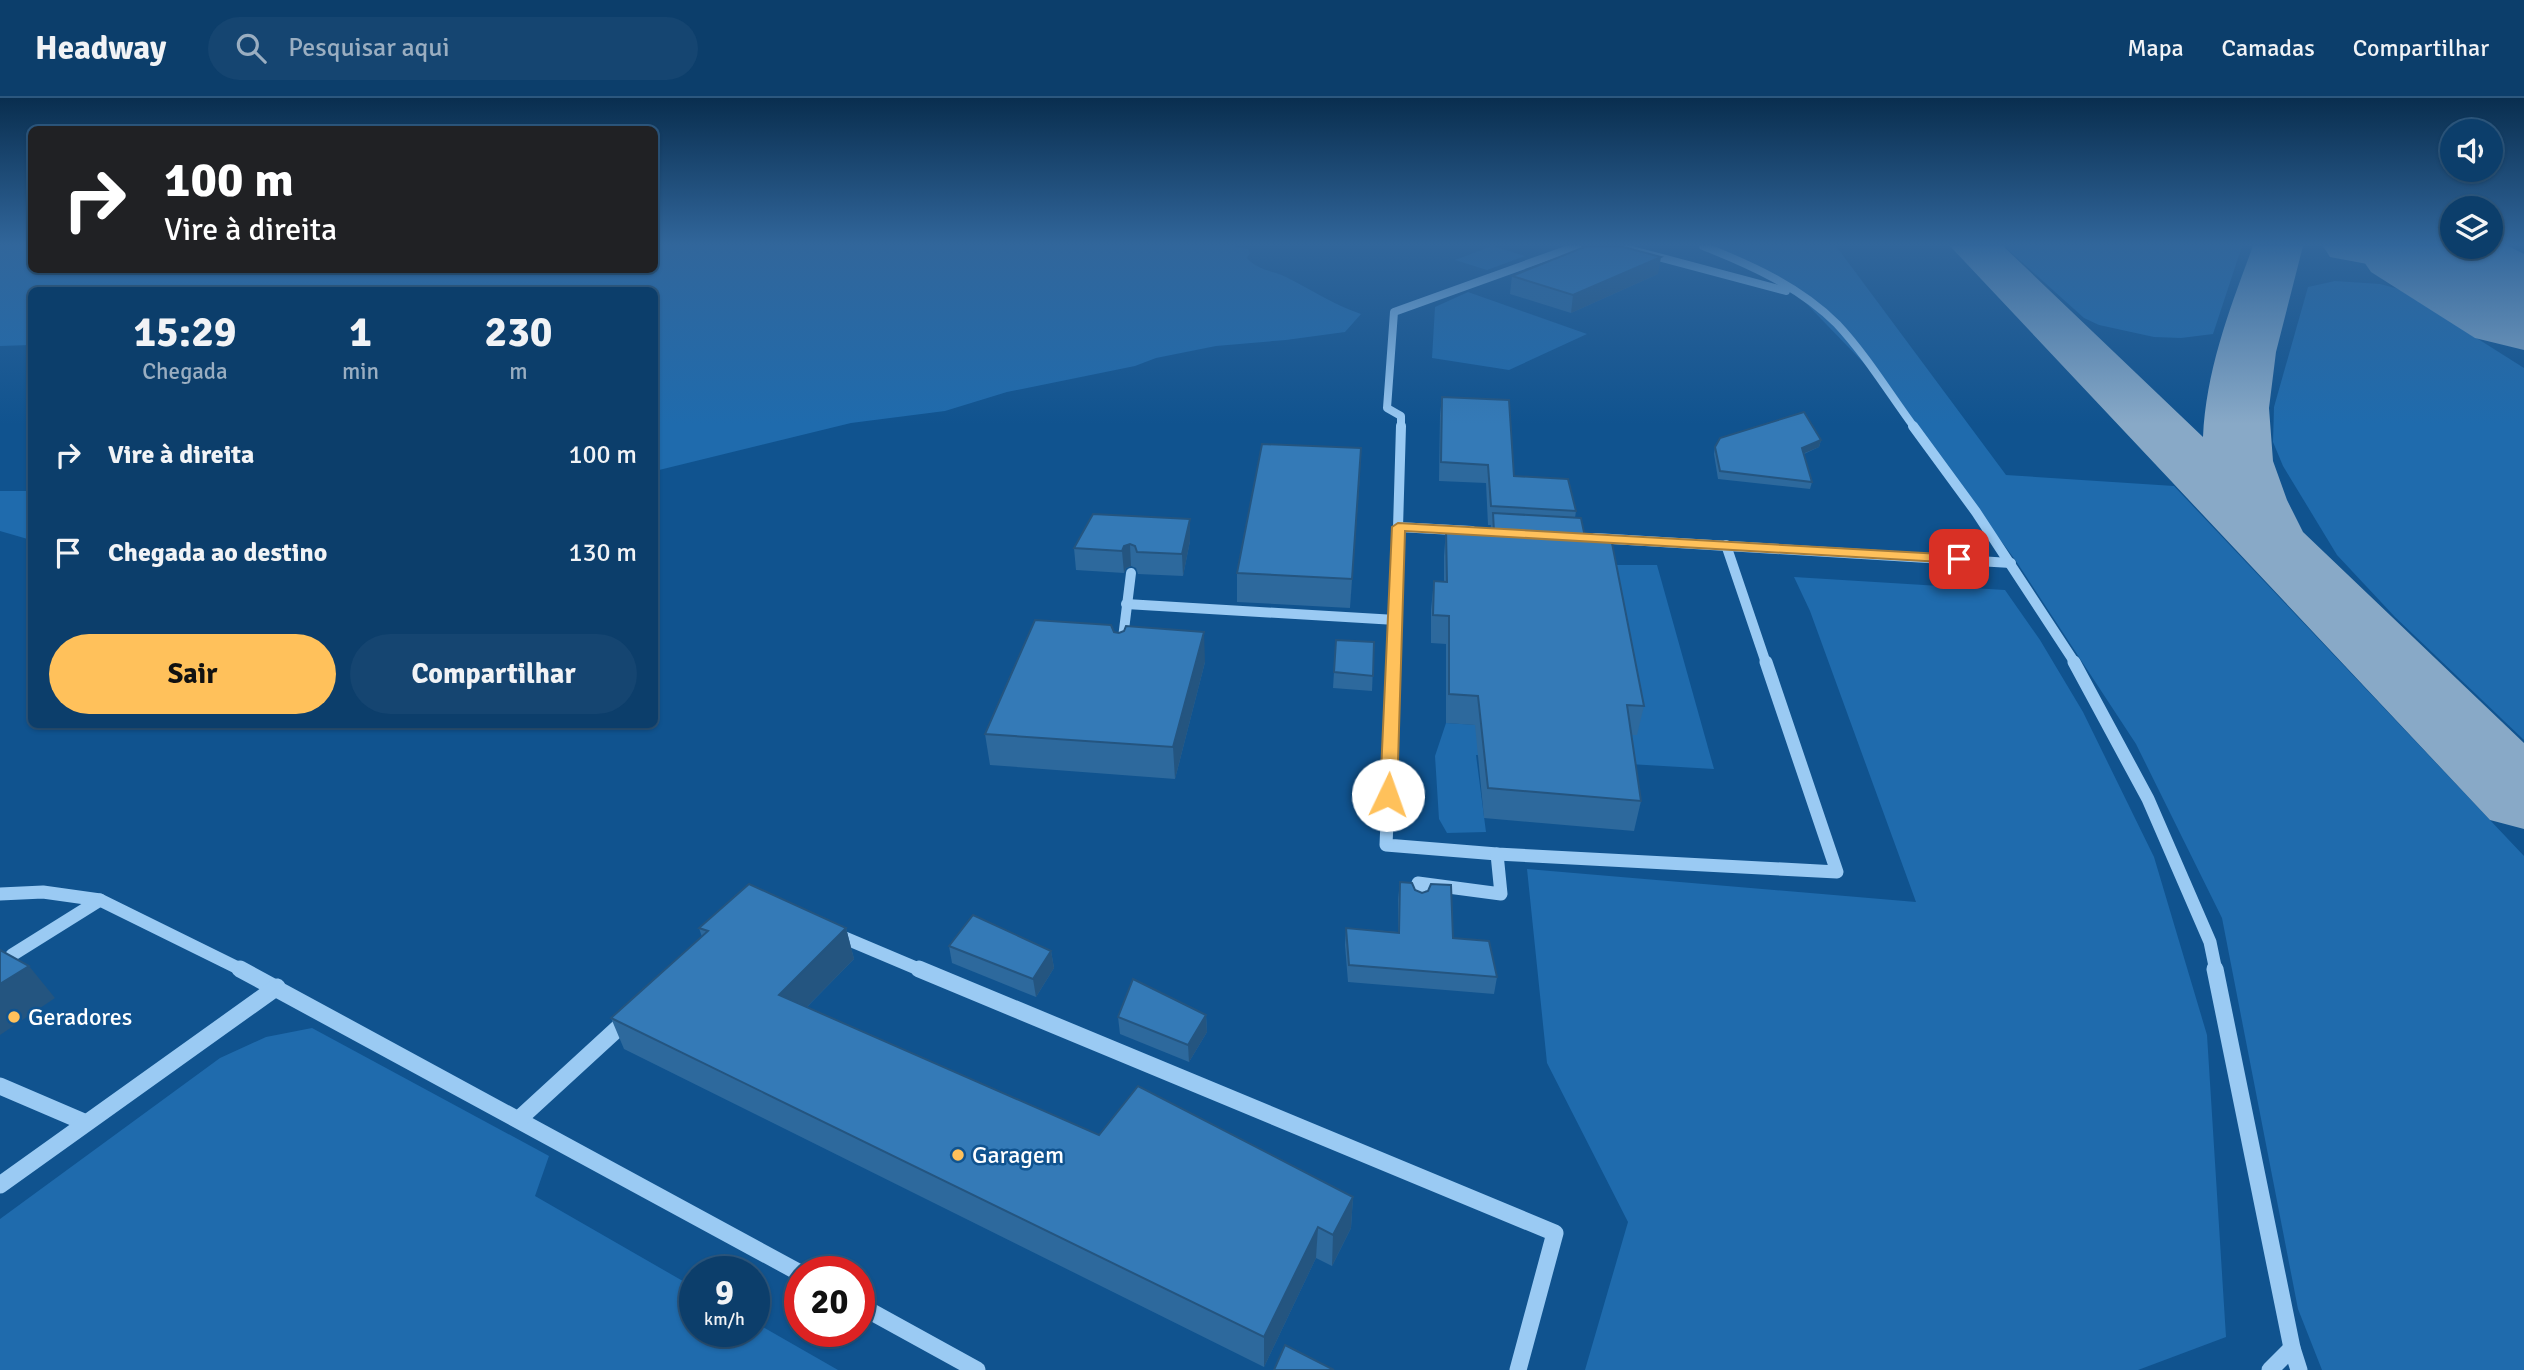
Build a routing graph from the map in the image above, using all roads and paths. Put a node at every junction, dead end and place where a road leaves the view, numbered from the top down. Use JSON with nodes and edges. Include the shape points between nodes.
{"nodes":[{"id":1,"x":1412,"y":305,"type":"edge"},
{"id":2,"x":1812,"y":305,"type":"edge"},
{"id":3,"x":1398,"y":527,"type":"junction"},
{"id":4,"x":1480,"y":531,"type":"edge"},
{"id":5,"x":1589,"y":537,"type":"edge"},
{"id":6,"x":1726,"y":545,"type":"junction"},
{"id":7,"x":2011,"y":563,"type":"junction"},
{"id":8,"x":1130,"y":573,"type":"dead end"},
{"id":9,"x":1126,"y":604,"type":"junction"},
{"id":10,"x":1396,"y":620,"type":"junction"},
{"id":11,"x":1121,"y":656,"type":"edge"},
{"id":12,"x":1497,"y":854,"type":"junction"},
{"id":13,"x":0,"y":894,"type":"edge"},
{"id":14,"x":100,"y":900,"type":"junction"},
{"id":15,"x":1420,"y":901,"type":"edge"},
{"id":16,"x":821,"y":929,"type":"edge"},
{"id":17,"x":12,"y":956,"type":"edge"},
{"id":18,"x":277,"y":987,"type":"junction"},
{"id":19,"x":644,"y":1006,"type":"edge"},
{"id":20,"x":0,"y":1086,"type":"edge"},
{"id":21,"x":519,"y":1119,"type":"junction"},
{"id":22,"x":84,"y":1122,"type":"junction"},
{"id":23,"x":0,"y":1185,"type":"edge"},
{"id":24,"x":784,"y":1264,"type":"edge"},
{"id":25,"x":875,"y":1314,"type":"edge"},
{"id":26,"x":2292,"y":1348,"type":"junction"},
{"id":27,"x":977,"y":1370,"type":"edge"},
{"id":28,"x":1518,"y":1370,"type":"edge"},
{"id":29,"x":2270,"y":1370,"type":"edge"},
{"id":30,"x":2291,"y":1370,"type":"edge"},
{"id":31,"x":2299,"y":1370,"type":"edge"},
{"id":32,"x":2306,"y":1370,"type":"edge"}],
"edges":[{"from":1,"to":3,"type":"lane","via":[[1394,312],[1387,408],[1401,416]]},
{"from":2,"to":7,"type":"lane","via":[[1841,328],[1863,356]]},
{"from":3,"to":4,"type":"lane"},
{"from":3,"to":10,"type":"lane"},
{"from":5,"to":6,"type":"lane"},
{"from":6,"to":7,"type":"lane"},
{"from":6,"to":12,"type":"lane","via":[[1837,872]]},
{"from":7,"to":26,"type":"lane","via":[[2063,642],[2148,799],[2210,942]]},
{"from":8,"to":9,"type":"lane"},
{"from":9,"to":10,"type":"lane"},
{"from":9,"to":11,"type":"lane"},
{"from":10,"to":12,"type":"lane","via":[[1386,845]]},
{"from":12,"to":15,"type":"lane","via":[[1501,894],[1418,883]]},
{"from":13,"to":14,"type":"lane","via":[[43,892]]},
{"from":14,"to":17,"type":"lane"},
{"from":14,"to":18,"type":"lane"},
{"from":16,"to":28,"type":"lane","via":[[1555,1233]]},
{"from":18,"to":21,"type":"lane"},
{"from":18,"to":22,"type":"lane"},
{"from":19,"to":21,"type":"lane"},
{"from":20,"to":22,"type":"lane"},
{"from":21,"to":24,"type":"lane"},
{"from":22,"to":23,"type":"lane"},
{"from":25,"to":27,"type":"lane"},
{"from":26,"to":29,"type":"lane"},
{"from":26,"to":30,"type":"lane"},
{"from":26,"to":31,"type":"lane"},
{"from":26,"to":32,"type":"lane"}]}
